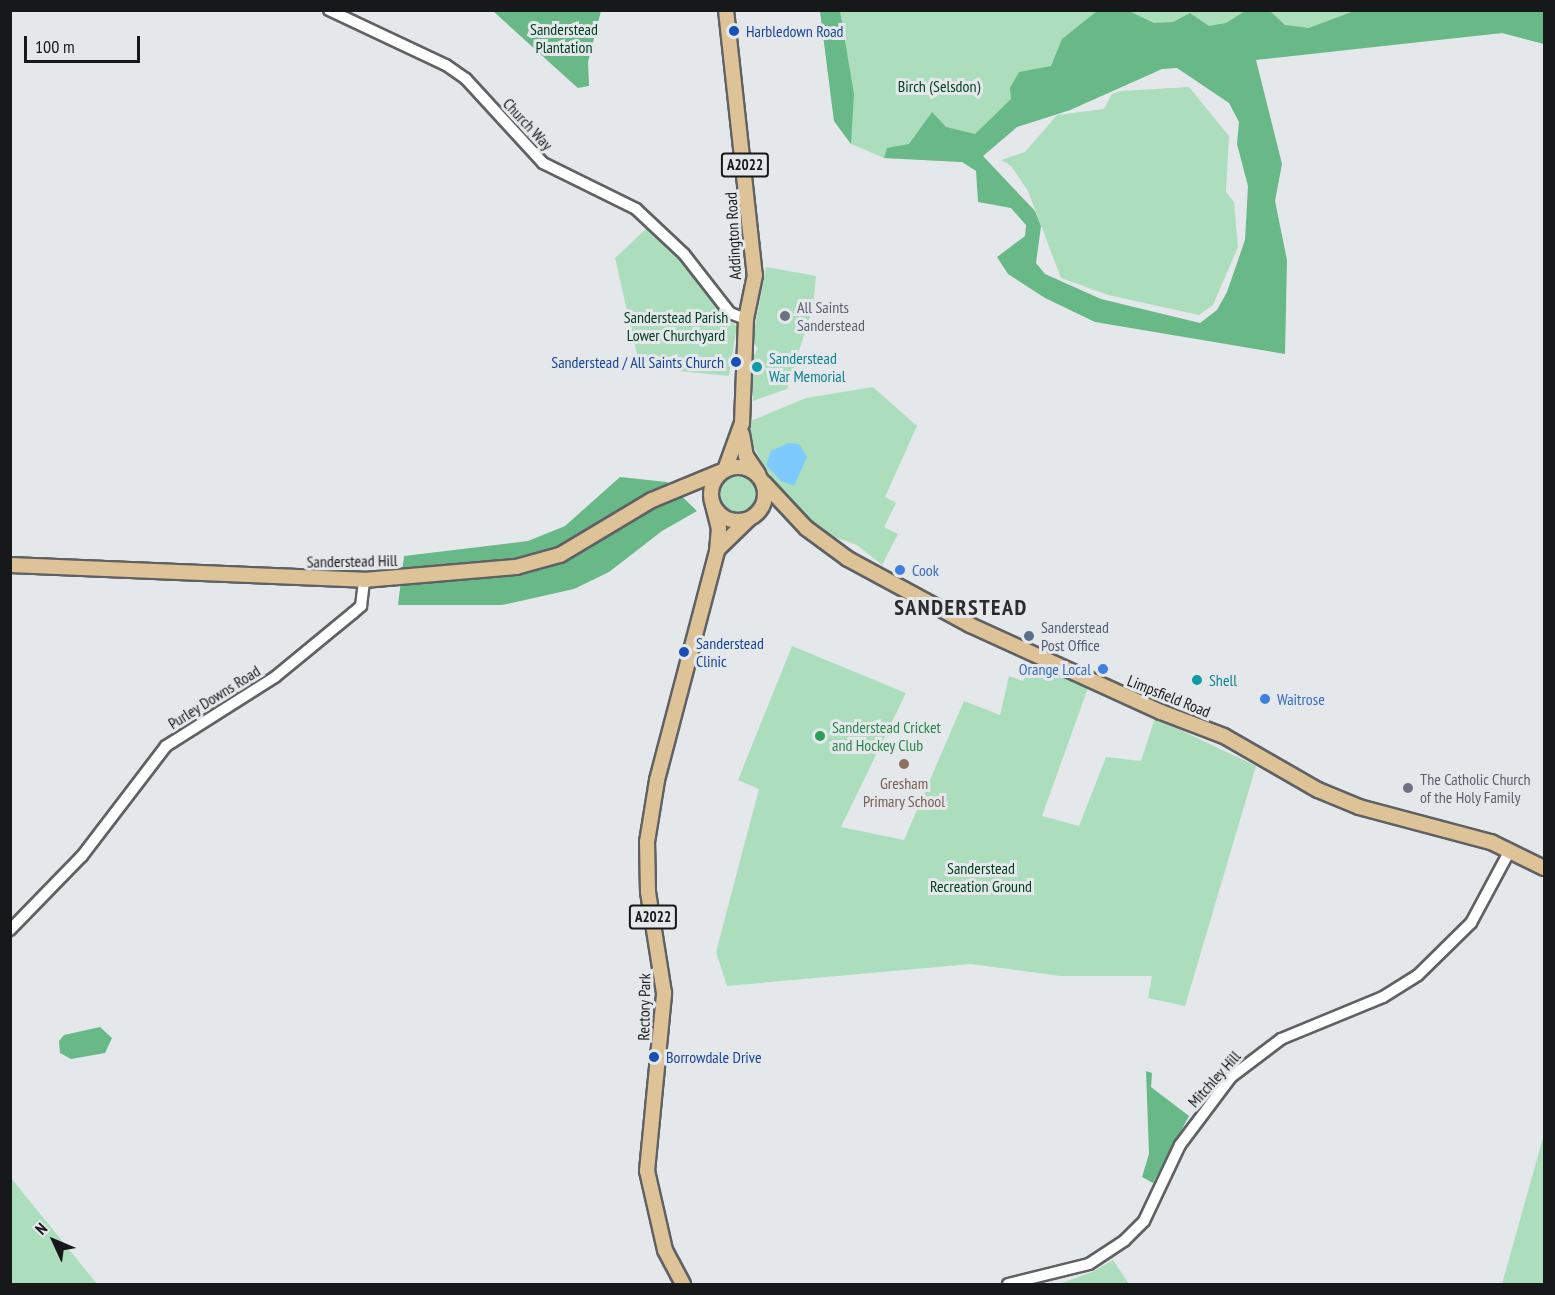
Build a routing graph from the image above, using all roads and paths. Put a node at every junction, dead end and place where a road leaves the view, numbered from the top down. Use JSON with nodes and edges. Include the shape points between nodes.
{"nodes":[{"id":1,"x":328,"y":10,"type":"edge"},
{"id":2,"x":726,"y":10,"type":"edge"},
{"id":3,"x":746,"y":319,"type":"junction"},
{"id":4,"x":741,"y":423,"type":"junction"},
{"id":5,"x":723,"y":470,"type":"junction"},
{"id":6,"x":762,"y":480,"type":"junction"},
{"id":7,"x":674,"y":490,"type":"junction"},
{"id":8,"x":712,"y":503,"type":"junction"},
{"id":9,"x":752,"y":518,"type":"junction"},
{"id":10,"x":797,"y":519,"type":"junction"},
{"id":11,"x":717,"y":551,"type":"junction"},
{"id":12,"x":10,"y":565,"type":"edge"},
{"id":13,"x":364,"y":580,"type":"junction"},
{"id":14,"x":1509,"y":852,"type":"junction"},
{"id":15,"x":1545,"y":868,"type":"edge"},
{"id":16,"x":10,"y":930,"type":"edge"},
{"id":17,"x":684,"y":1284,"type":"edge"},
{"id":18,"x":1008,"y":1284,"type":"edge"}],
"edges":[{"from":1,"to":3,"type":"street","name":"Church Way","via":[[446,65],[466,79],[543,163],[636,209],[684,254],[730,313]]},
{"from":2,"to":3,"type":"main road","name":"Addington Road","number":"A2022","via":[[753,235],[755,275]]},
{"from":3,"to":4,"type":"main road","name":"Addington Road","number":"A2022"},
{"from":4,"to":5,"type":"main road","number":"A2022"},
{"from":4,"to":6,"type":"main road","number":"A2022","via":[[746,456]]},
{"from":5,"to":6,"type":"main road","via":[[743,468]]},
{"from":5,"to":7,"type":"main road","name":"Sanderstead Hill"},
{"from":5,"to":8,"type":"main road","via":[[712,486]]},
{"from":6,"to":9,"type":"main road","via":[[766,500]]},
{"from":6,"to":10,"type":"main road","name":"Limpsfield Road"},
{"from":7,"to":8,"type":"main road","via":[[702,492]]},
{"from":7,"to":13,"type":"main road","name":"Sanderstead Hill","via":[[560,555],[516,567]]},
{"from":8,"to":9,"type":"main road","via":[[730,519]]},
{"from":8,"to":11,"type":"main road","name":"Rectory Park","number":"A2022","via":[[719,528]]},
{"from":9,"to":10,"type":"main road","name":"Limpsfield Road","via":[[778,511]]},
{"from":9,"to":11,"type":"main road"},
{"from":10,"to":14,"type":"main road","name":"Limpsfield Road","via":[[848,559],[960,620],[1141,704],[1224,736],[1318,790],[1359,807],[1481,839]]},
{"from":11,"to":17,"type":"main road","name":"Rectory Park","number":"A2022","via":[[657,780],[647,842],[648,892],[664,993],[647,1170],[664,1250]]},
{"from":12,"to":13,"type":"main road","name":"Sanderstead Hill"},
{"from":13,"to":16,"type":"street","name":"Purley Downs Road","via":[[361,606],[353,613],[275,677],[166,746],[102,833]]},
{"from":14,"to":15,"type":"main road","name":"Limpsfield Road"},
{"from":14,"to":18,"type":"street","name":"Mitchley Hill","via":[[1471,923],[1426,969],[1383,997],[1281,1039],[1231,1077],[1180,1144],[1144,1221],[1124,1241],[1089,1264]]}]}
